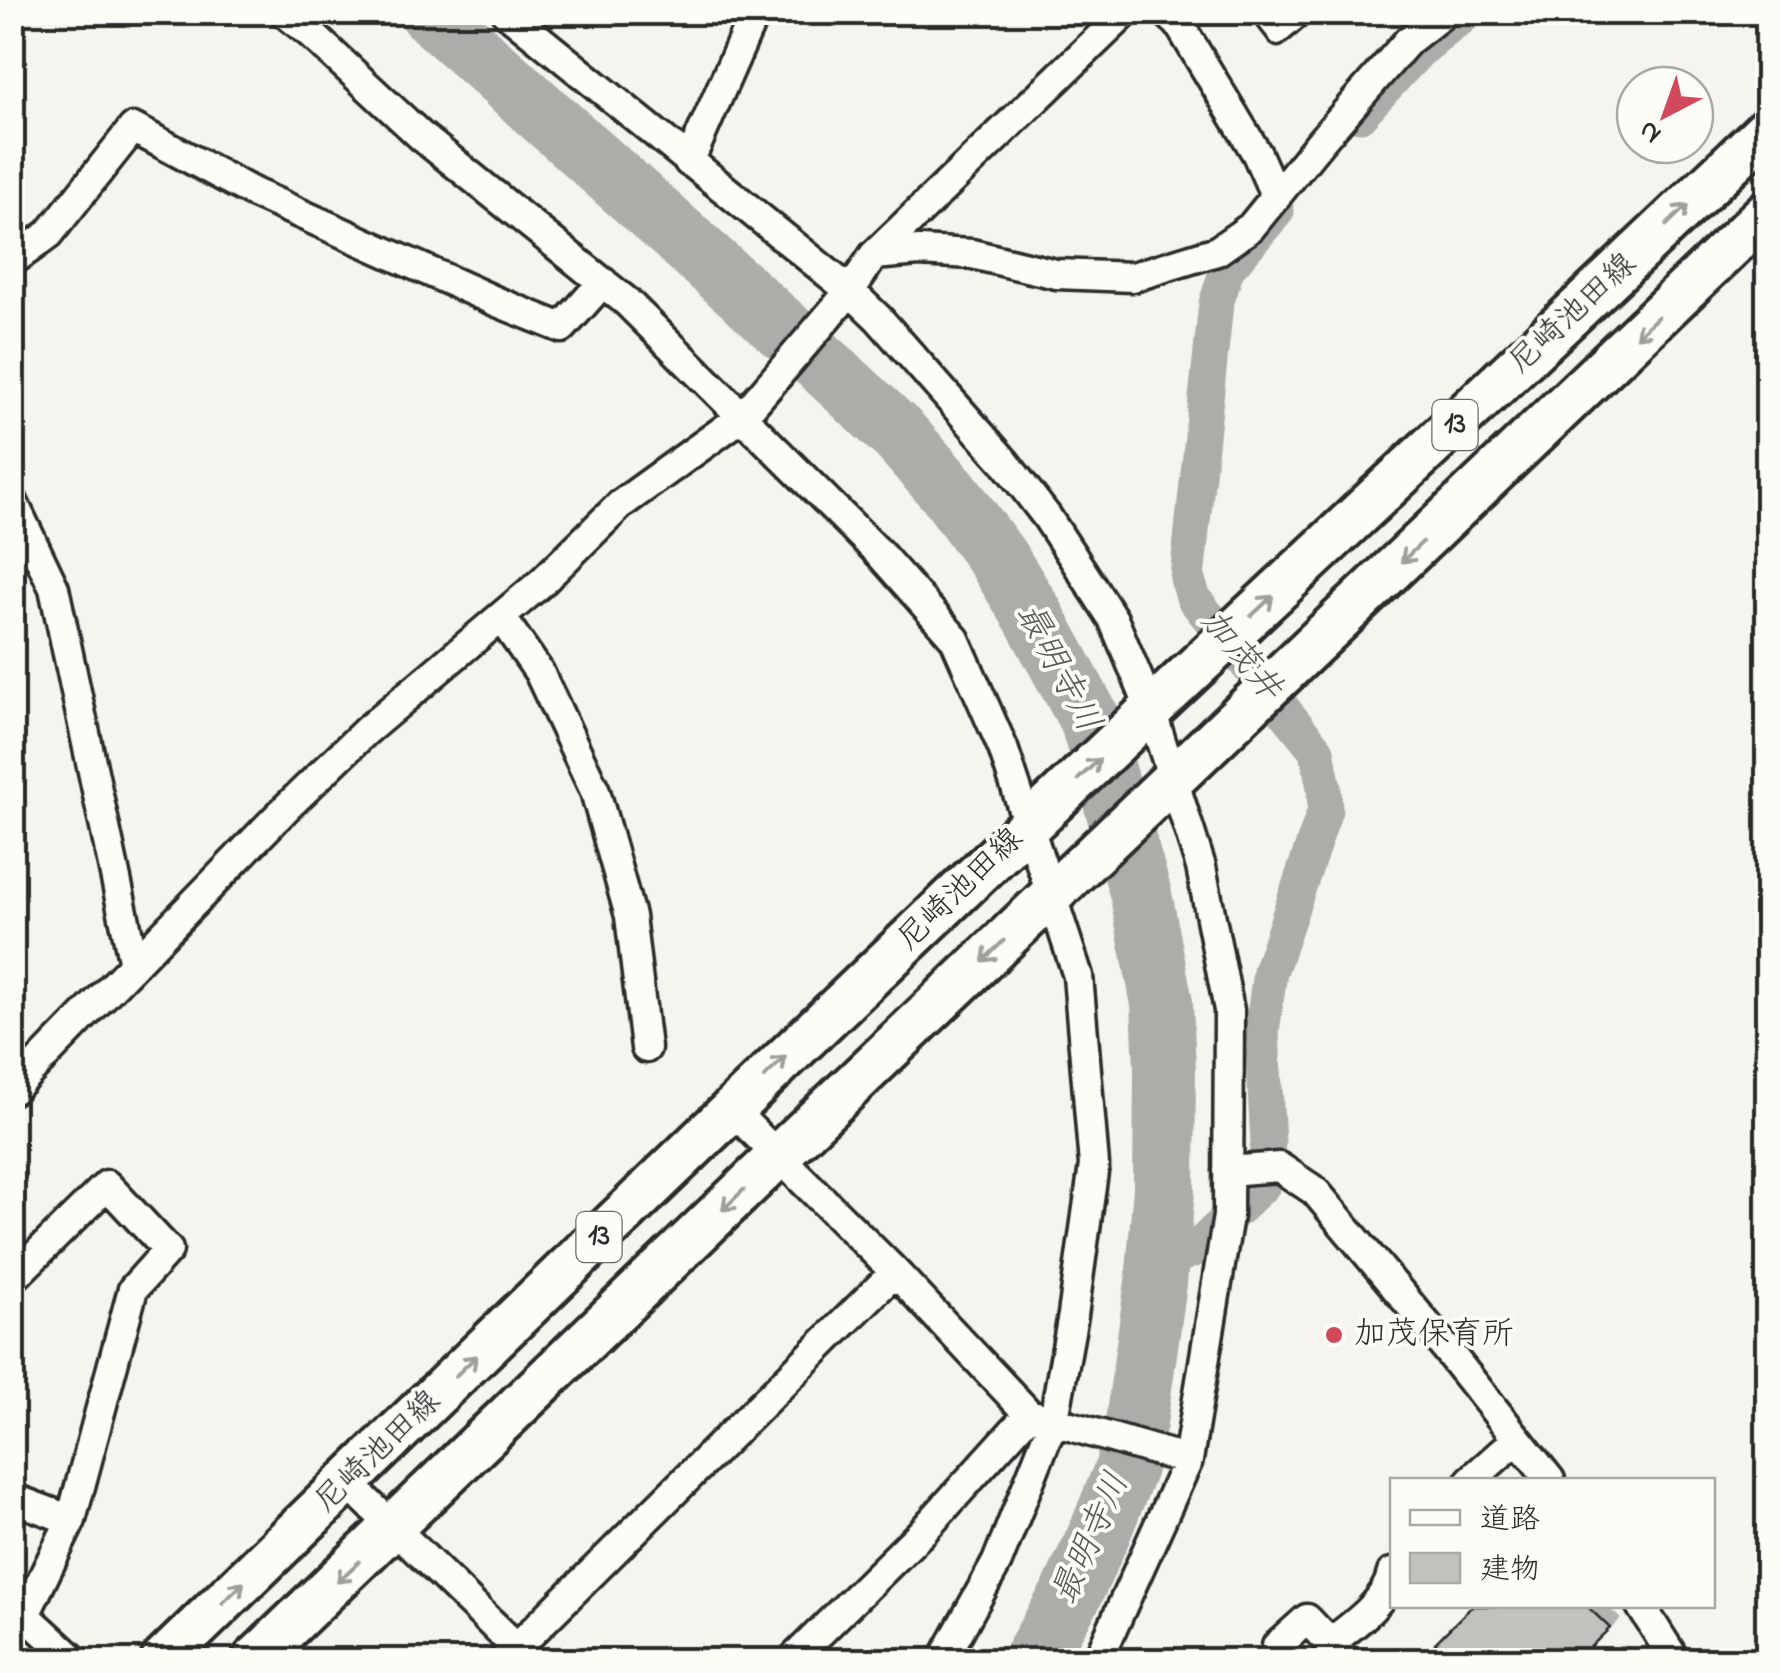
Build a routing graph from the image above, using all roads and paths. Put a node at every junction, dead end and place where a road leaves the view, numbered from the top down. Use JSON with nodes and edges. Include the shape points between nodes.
{"nodes":[{"id":1,"x":284,"y":12,"type":"edge"},
{"id":2,"x":506,"y":12,"type":"edge"},
{"id":3,"x":755,"y":12,"type":"edge"},
{"id":4,"x":1126,"y":12,"type":"edge"},
{"id":5,"x":1166,"y":12,"type":"edge"},
{"id":6,"x":1258,"y":12,"type":"edge"},
{"id":7,"x":1309,"y":12,"type":"edge"},
{"id":8,"x":1445,"y":12,"type":"edge"},
{"id":9,"x":1768,"y":128,"type":"edge"},
{"id":10,"x":689,"y":162,"type":"junction"},
{"id":11,"x":1276,"y":197,"type":"junction"},
{"id":12,"x":1768,"y":211,"type":"edge"},
{"id":13,"x":874,"y":255,"type":"junction"},
{"id":14,"x":12,"y":261,"type":"edge"},
{"id":15,"x":603,"y":282,"type":"junction"},
{"id":16,"x":845,"y":296,"type":"junction"},
{"id":17,"x":751,"y":408,"type":"junction"},
{"id":18,"x":12,"y":500,"type":"edge"},
{"id":19,"x":501,"y":617,"type":"junction"},
{"id":20,"x":1146,"y":715,"type":"junction"},
{"id":21,"x":1168,"y":785,"type":"junction"},
{"id":22,"x":1033,"y":821,"type":"junction"},
{"id":23,"x":1058,"y":889,"type":"junction"},
{"id":24,"x":134,"y":964,"type":"junction"},
{"id":25,"x":646,"y":1048,"type":"dead end"},
{"id":26,"x":12,"y":1090,"type":"edge"},
{"id":27,"x":731,"y":1109,"type":"junction"},
{"id":28,"x":778,"y":1156,"type":"junction"},
{"id":29,"x":1228,"y":1170,"type":"junction"},
{"id":30,"x":895,"y":1272,"type":"junction"},
{"id":31,"x":12,"y":1279,"type":"edge"},
{"id":32,"x":1042,"y":1416,"type":"junction"},
{"id":33,"x":1517,"y":1438,"type":"junction"},
{"id":34,"x":1188,"y":1460,"type":"junction"},
{"id":35,"x":1473,"y":1478,"type":"edge"},
{"id":36,"x":1548,"y":1478,"type":"edge"},
{"id":37,"x":347,"y":1482,"type":"junction"},
{"id":38,"x":12,"y":1498,"type":"edge"},
{"id":39,"x":71,"y":1520,"type":"junction"},
{"id":40,"x":394,"y":1528,"type":"junction"},
{"id":41,"x":1390,"y":1586,"type":"edge"},
{"id":42,"x":1642,"y":1608,"type":"edge"},
{"id":43,"x":1277,"y":1646,"type":"dead end"},
{"id":44,"x":1338,"y":1652,"type":"edge"},
{"id":45,"x":516,"y":1656,"type":"edge"},
{"id":46,"x":74,"y":1660,"type":"edge"},
{"id":47,"x":163,"y":1660,"type":"edge"},
{"id":48,"x":254,"y":1660,"type":"edge"},
{"id":49,"x":792,"y":1660,"type":"edge"},
{"id":50,"x":943,"y":1660,"type":"edge"},
{"id":51,"x":1098,"y":1660,"type":"edge"},
{"id":52,"x":1675,"y":1660,"type":"edge"}],
"edges":[{"from":1,"to":15,"type":"street","via":[[421,136]]},
{"from":2,"to":10,"type":"street"},
{"from":3,"to":10,"type":"street"},
{"from":4,"to":13,"type":"street"},
{"from":5,"to":11,"type":"street","via":[[1257,154]]},
{"from":6,"to":7,"type":"lane","via":[[1278,38]]},
{"from":8,"to":11,"type":"street","via":[[1408,41]]},
{"from":20,"to":9,"type":"main road","name":"尼崎池田線","number":"13","one_way":true},
{"from":10,"to":16,"type":"street"},
{"from":11,"to":13,"type":"street","via":[[1252,227],[1217,251],[1133,277],[1056,274],[972,254]]},
{"from":12,"to":21,"type":"main road","name":"尼崎池田線","number":"13","one_way":true},
{"from":13,"to":16,"type":"street"},
{"from":14,"to":15,"type":"street","via":[[49,234],[133,128],[254,193],[562,328]]},
{"from":15,"to":17,"type":"street"},
{"from":16,"to":17,"type":"street"},
{"from":16,"to":20,"type":"street","via":[[879,319],[1047,516],[1113,619]]},
{"from":17,"to":19,"type":"street","via":[[622,504]]},
{"from":17,"to":22,"type":"street","via":[[955,640]]},
{"from":18,"to":24,"type":"street","via":[[54,588]]},
{"from":19,"to":24,"type":"street","via":[[366,731]]},
{"from":19,"to":25,"type":"street","via":[[539,672],[594,791],[630,916]]},
{"from":20,"to":21,"type":"street"},
{"from":22,"to":20,"type":"main road","name":"尼崎池田線","number":"13","one_way":true},
{"from":21,"to":23,"type":"main road","name":"尼崎池田線","number":"13"},
{"from":21,"to":29,"type":"street","via":[[1201,867],[1229,1010]]},
{"from":22,"to":23,"type":"street"},
{"from":27,"to":22,"type":"main road","name":"尼崎池田線","number":"13","one_way":true},
{"from":23,"to":28,"type":"main road","name":"尼崎池田線","number":"13","one_way":true},
{"from":23,"to":32,"type":"street","via":[[1078,976],[1094,1165],[1073,1315]]},
{"from":24,"to":26,"type":"street"},
{"from":27,"to":28,"type":"street"},
{"from":37,"to":27,"type":"main road","name":"尼崎池田線","number":"13","one_way":true},
{"from":28,"to":30,"type":"street"},
{"from":28,"to":40,"type":"main road","name":"尼崎池田線","number":"13","one_way":true},
{"from":29,"to":33,"type":"street","via":[[1280,1167],[1315,1191]]},
{"from":29,"to":34,"type":"street","via":[[1228,1216]]},
{"from":30,"to":32,"type":"street"},
{"from":30,"to":45,"type":"street"},
{"from":31,"to":39,"type":"street","via":[[107,1186],[168,1250],[134,1290]]},
{"from":32,"to":34,"type":"street"},
{"from":32,"to":49,"type":"street"},
{"from":32,"to":50,"type":"street","via":[[997,1562]]},
{"from":33,"to":35,"type":"street"},
{"from":33,"to":36,"type":"street"},
{"from":34,"to":51,"type":"street"},
{"from":37,"to":40,"type":"street"},
{"from":47,"to":37,"type":"main road","name":"尼崎池田線","number":"13","one_way":true},
{"from":38,"to":39,"type":"street"},
{"from":39,"to":46,"type":"street","via":[[24,1615]]},
{"from":40,"to":45,"type":"street"},
{"from":40,"to":48,"type":"main road","name":"尼崎池田線","number":"13","one_way":true},
{"from":41,"to":44,"type":"street"},
{"from":42,"to":52,"type":"street"},
{"from":43,"to":44,"type":"street","via":[[1307,1620]]}]}
